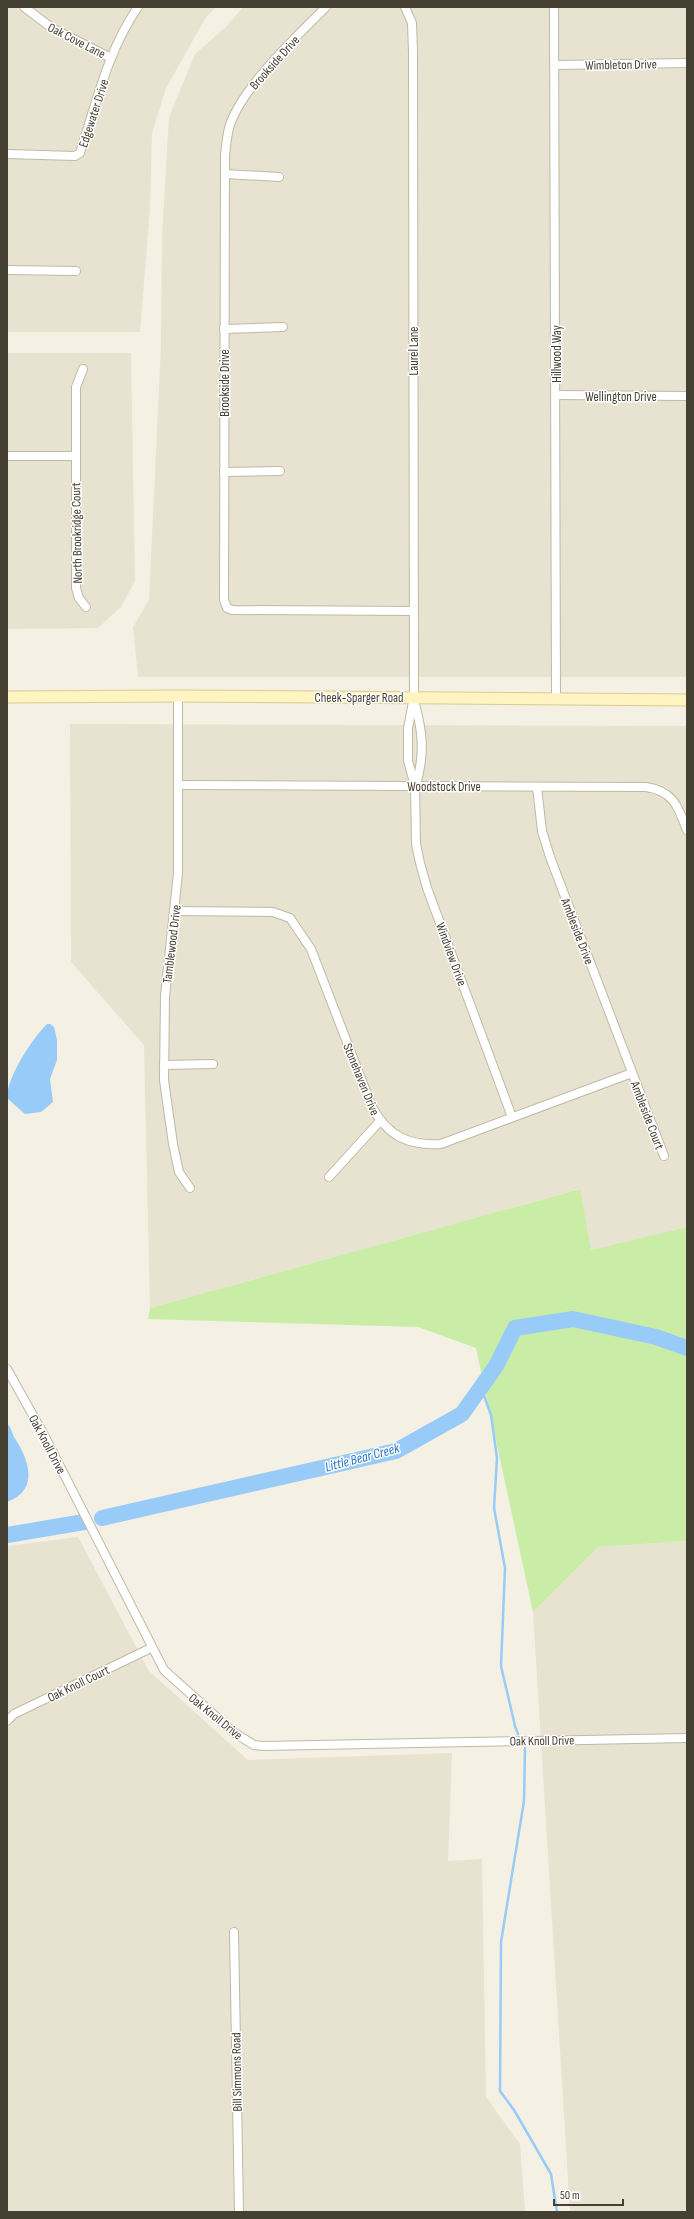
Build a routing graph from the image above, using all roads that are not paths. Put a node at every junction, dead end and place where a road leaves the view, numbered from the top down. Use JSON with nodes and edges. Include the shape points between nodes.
{"nodes":[{"id":1,"x":24,"y":7,"type":"edge"},
{"id":2,"x":138,"y":7,"type":"edge"},
{"id":3,"x":326,"y":7,"type":"edge"},
{"id":4,"x":405,"y":7,"type":"edge"},
{"id":5,"x":554,"y":7,"type":"edge"},
{"id":6,"x":111,"y":58,"type":"junction"},
{"id":7,"x":687,"y":63,"type":"edge"},
{"id":8,"x":556,"y":65,"type":"junction"},
{"id":9,"x":7,"y":154,"type":"edge"},
{"id":10,"x":225,"y":174,"type":"junction"},
{"id":11,"x":279,"y":177,"type":"dead end"},
{"id":12,"x":7,"y":270,"type":"edge"},
{"id":13,"x":76,"y":271,"type":"dead end"},
{"id":14,"x":283,"y":327,"type":"dead end"},
{"id":15,"x":224,"y":329,"type":"junction"},
{"id":16,"x":83,"y":369,"type":"dead end"},
{"id":17,"x":556,"y":395,"type":"junction"},
{"id":18,"x":687,"y":396,"type":"edge"},
{"id":19,"x":7,"y":456,"type":"edge"},
{"id":20,"x":76,"y":456,"type":"junction"},
{"id":21,"x":280,"y":471,"type":"dead end"},
{"id":22,"x":224,"y":472,"type":"junction"},
{"id":23,"x":86,"y":607,"type":"dead end"},
{"id":24,"x":413,"y":610,"type":"junction"},
{"id":25,"x":30,"y":696,"type":"junction"},
{"id":26,"x":178,"y":696,"type":"junction"},
{"id":27,"x":7,"y":697,"type":"edge"},
{"id":28,"x":414,"y":698,"type":"junction"},
{"id":29,"x":556,"y":700,"type":"junction"},
{"id":30,"x":687,"y":700,"type":"edge"},
{"id":31,"x":7,"y":704,"type":"edge"},
{"id":32,"x":178,"y":786,"type":"junction"},
{"id":33,"x":415,"y":786,"type":"junction"},
{"id":34,"x":537,"y":787,"type":"junction"},
{"id":35,"x":687,"y":830,"type":"edge"},
{"id":36,"x":175,"y":911,"type":"junction"},
{"id":37,"x":213,"y":1064,"type":"dead end"},
{"id":38,"x":164,"y":1065,"type":"junction"},
{"id":39,"x":632,"y":1073,"type":"junction"},
{"id":40,"x":512,"y":1117,"type":"junction"},
{"id":41,"x":380,"y":1121,"type":"junction"},
{"id":42,"x":664,"y":1156,"type":"dead end"},
{"id":43,"x":329,"y":1177,"type":"dead end"},
{"id":44,"x":190,"y":1188,"type":"dead end"},
{"id":45,"x":7,"y":1369,"type":"edge"},
{"id":46,"x":151,"y":1648,"type":"junction"},
{"id":47,"x":7,"y":1721,"type":"edge"},
{"id":48,"x":687,"y":1738,"type":"edge"},
{"id":49,"x":234,"y":1932,"type":"dead end"},
{"id":50,"x":239,"y":2212,"type":"edge"}],
"edges":[{"from":1,"to":6,"type":"street","name":"Oak Cove Lane","via":[[52,28]]},
{"from":2,"to":6,"type":"street","name":"Edgewater Drive"},
{"from":3,"to":10,"type":"street","name":"Brookside Drive","via":[[252,86],[239,104],[229,127]]},
{"from":4,"to":24,"type":"street","name":"Laurel Lane","via":[[412,23],[413,52]]},
{"from":5,"to":8,"type":"street","name":"Hillwood Way"},
{"from":6,"to":9,"type":"street","name":"Edgewater Drive","via":[[80,153],[75,156]]},
{"from":7,"to":8,"type":"street","name":"Wimbleton Drive"},
{"from":8,"to":17,"type":"street","name":"Hillwood Way"},
{"from":10,"to":11,"type":"street"},
{"from":10,"to":15,"type":"street","name":"Brookside Drive"},
{"from":12,"to":13,"type":"street"},
{"from":14,"to":15,"type":"street"},
{"from":15,"to":22,"type":"street","name":"Brookside Drive"},
{"from":16,"to":20,"type":"street","name":"North Brookridge Court","via":[[76,387]]},
{"from":17,"to":18,"type":"street","name":"Wellington Drive"},
{"from":17,"to":29,"type":"street","name":"Hillwood Way"},
{"from":19,"to":20,"type":"street"},
{"from":20,"to":23,"type":"street","name":"North Brookridge Court","via":[[76,588],[79,598]]},
{"from":21,"to":22,"type":"street"},
{"from":22,"to":24,"type":"street","name":"Brookside Drive","via":[[224,600],[227,608]]},
{"from":24,"to":28,"type":"street","name":"Laurel Lane"},
{"from":25,"to":26,"type":"main road","name":"Cheek-Sparger Road"},
{"from":25,"to":27,"type":"main road","name":"Cheek-Sparger Road"},
{"from":25,"to":31,"type":"main road","name":"Cheek-Sparger Road"},
{"from":26,"to":28,"type":"main road","name":"Cheek-Sparger Road"},
{"from":26,"to":32,"type":"street","name":"Tamblewood Drive"},
{"from":28,"to":29,"type":"main road","name":"Cheek-Sparger Road"},
{"from":28,"to":33,"type":"street","name":"Windview Drive","via":[[408,728],[408,761]]},
{"from":28,"to":33,"type":"street","name":"Windview Drive","via":[[422,730],[422,763]]},
{"from":29,"to":30,"type":"main road","name":"Cheek-Sparger Road"},
{"from":32,"to":33,"type":"street","name":"Woodstock Drive"},
{"from":32,"to":36,"type":"street","name":"Tamblewood Drive","via":[[178,873]]},
{"from":33,"to":34,"type":"street","name":"Woodstock Drive"},
{"from":33,"to":40,"type":"street","name":"Windview Drive","via":[[416,844],[427,888]]},
{"from":34,"to":35,"type":"street","name":"Woodstock Drive","via":[[661,789],[671,798]]},
{"from":34,"to":39,"type":"street","name":"Ambleside Drive","via":[[542,831],[550,857]]},
{"from":36,"to":38,"type":"street","name":"Tamblewood Drive","via":[[165,996]]},
{"from":36,"to":41,"type":"street","name":"Stonehaven Drive","via":[[273,912],[290,918],[311,949],[372,1107]]},
{"from":37,"to":38,"type":"street"},
{"from":38,"to":44,"type":"street","name":"Tamblewood Drive","via":[[173,1144],[179,1172]]},
{"from":39,"to":40,"type":"street","name":"Stonehaven Drive"},
{"from":39,"to":42,"type":"street","name":"Ambleside Court"},
{"from":40,"to":41,"type":"street","name":"Stonehaven Drive","via":[[441,1144],[427,1145],[399,1137]]},
{"from":41,"to":43,"type":"street"},
{"from":45,"to":46,"type":"street","name":"Oak Knoll Drive","via":[[45,1437]]},
{"from":46,"to":47,"type":"street","name":"Oak Knoll Court","via":[[14,1714]]},
{"from":46,"to":48,"type":"street","name":"Oak Knoll Drive","via":[[173,1680],[233,1732],[254,1745]]},
{"from":49,"to":50,"type":"street","name":"Bill Simmons Road"}]}
